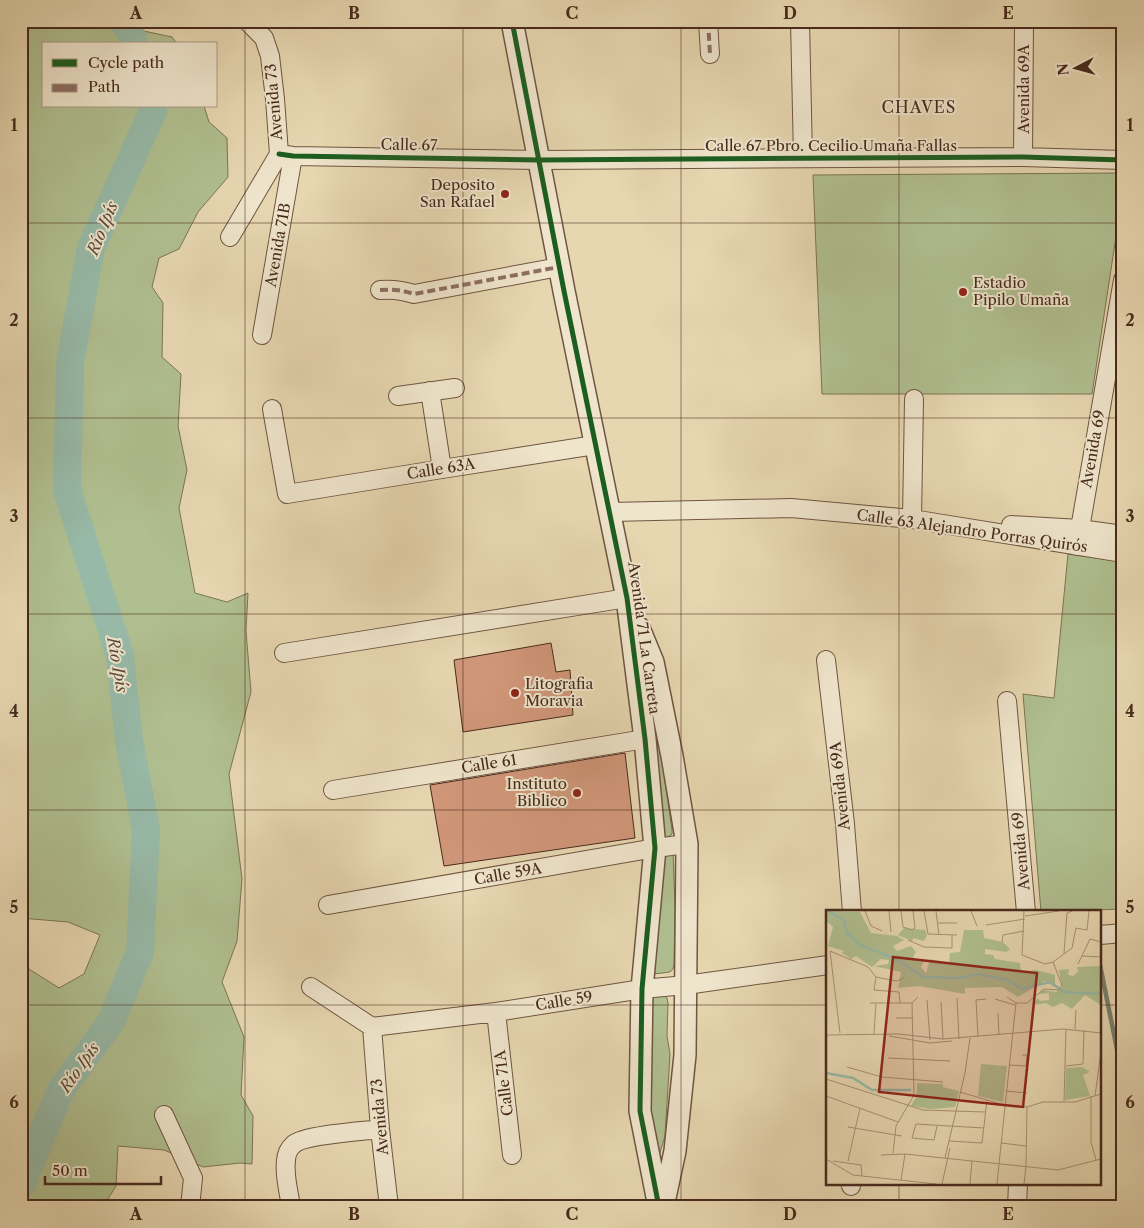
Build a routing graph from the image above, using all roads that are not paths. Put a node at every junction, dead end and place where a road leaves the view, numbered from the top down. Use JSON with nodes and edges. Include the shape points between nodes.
{"nodes":[{"id":1,"x":247,"y":21,"type":"edge"},
{"id":2,"x":512,"y":21,"type":"edge"},
{"id":3,"x":708,"y":21,"type":"edge"},
{"id":4,"x":800,"y":21,"type":"edge"},
{"id":5,"x":1024,"y":21,"type":"edge"},
{"id":6,"x":710,"y":54,"type":"dead end"},
{"id":7,"x":286,"y":155,"type":"junction"},
{"id":8,"x":1023,"y":157,"type":"junction"},
{"id":9,"x":803,"y":158,"type":"junction"},
{"id":10,"x":539,"y":160,"type":"junction"},
{"id":11,"x":1123,"y":160,"type":"edge"},
{"id":12,"x":230,"y":237,"type":"dead end"},
{"id":13,"x":559,"y":267,"type":"junction"},
{"id":14,"x":1123,"y":280,"type":"edge"},
{"id":15,"x":380,"y":290,"type":"dead end"},
{"id":16,"x":1120,"y":313,"type":"edge"},
{"id":17,"x":262,"y":335,"type":"dead end"},
{"id":18,"x":455,"y":388,"type":"dead end"},
{"id":19,"x":430,"y":392,"type":"junction"},
{"id":20,"x":398,"y":396,"type":"dead end"},
{"id":21,"x":914,"y":399,"type":"dead end"},
{"id":22,"x":272,"y":409,"type":"dead end"},
{"id":23,"x":596,"y":445,"type":"junction"},
{"id":24,"x":442,"y":469,"type":"junction"},
{"id":25,"x":611,"y":512,"type":"junction"},
{"id":26,"x":912,"y":519,"type":"junction"},
{"id":27,"x":1123,"y":535,"type":"edge"},
{"id":28,"x":1079,"y":538,"type":"junction"},
{"id":29,"x":1123,"y":553,"type":"edge"},
{"id":30,"x":627,"y":598,"type":"junction"},
{"id":31,"x":284,"y":653,"type":"dead end"},
{"id":32,"x":826,"y":660,"type":"dead end"},
{"id":33,"x":1006,"y":701,"type":"dead end"},
{"id":34,"x":645,"y":739,"type":"junction"},
{"id":35,"x":332,"y":790,"type":"dead end"},
{"id":36,"x":687,"y":844,"type":"junction"},
{"id":37,"x":655,"y":848,"type":"junction"},
{"id":38,"x":328,"y":905,"type":"dead end"},
{"id":39,"x":852,"y":910,"type":"edge"},
{"id":40,"x":1026,"y":910,"type":"edge"},
{"id":41,"x":1123,"y":933,"type":"edge"},
{"id":42,"x":1102,"y":935,"type":"edge"},
{"id":43,"x":826,"y":965,"type":"edge"},
{"id":44,"x":686,"y":985,"type":"junction"},
{"id":45,"x":311,"y":988,"type":"dead end"},
{"id":46,"x":642,"y":990,"type":"junction"},
{"id":47,"x":496,"y":1012,"type":"junction"},
{"id":48,"x":372,"y":1027,"type":"junction"},
{"id":49,"x":164,"y":1115,"type":"dead end"},
{"id":50,"x":380,"y":1129,"type":"junction"},
{"id":51,"x":512,"y":1155,"type":"dead end"},
{"id":52,"x":1018,"y":1186,"type":"edge"},
{"id":53,"x":190,"y":1207,"type":"edge"},
{"id":54,"x":291,"y":1207,"type":"edge"},
{"id":55,"x":389,"y":1207,"type":"edge"},
{"id":56,"x":661,"y":1207,"type":"edge"},
{"id":57,"x":1017,"y":1207,"type":"edge"}],
"edges":[{"from":1,"to":7,"type":"street","name":"Avenida 73","via":[[264,38],[270,56]]},
{"from":2,"to":10,"type":"street","name":"Avenida 71 La Carreta"},
{"from":3,"to":6,"type":"street"},
{"from":4,"to":9,"type":"street"},
{"from":5,"to":8,"type":"street","name":"Avenida 69A"},
{"from":7,"to":10,"type":"street","name":"Calle 67"},
{"from":7,"to":12,"type":"street","name":"Avenida 73"},
{"from":7,"to":17,"type":"street","name":"Avenida 71B"},
{"from":8,"to":9,"type":"street","name":"Calle 67 Pbro. Cecilio Umaña Fallas"},
{"from":8,"to":11,"type":"street","name":"Calle 67 Pbro. Cecilio Umaña Fallas"},
{"from":9,"to":10,"type":"street","name":"Calle 67 Pbro. Cecilio Umaña Fallas"},
{"from":10,"to":13,"type":"street","name":"Avenida 71 La Carreta"},
{"from":13,"to":15,"type":"street","via":[[414,294],[393,289]]},
{"from":13,"to":23,"type":"street","name":"Avenida 71 La Carreta"},
{"from":14,"to":16,"type":"street","name":"Avenida 69"},
{"from":16,"to":28,"type":"street","name":"Avenida 69"},
{"from":18,"to":19,"type":"street"},
{"from":19,"to":20,"type":"street"},
{"from":19,"to":24,"type":"street"},
{"from":21,"to":26,"type":"street"},
{"from":22,"to":24,"type":"street","name":"Calle 63A","via":[[287,494]]},
{"from":23,"to":24,"type":"street","name":"Calle 63A"},
{"from":23,"to":25,"type":"street","name":"Avenida 71 La Carreta"},
{"from":25,"to":26,"type":"street","name":"Calle 63 Alejandro Porras Quirós","via":[[791,508]]},
{"from":25,"to":30,"type":"street","name":"Avenida 71 La Carreta"},
{"from":26,"to":28,"type":"street","name":"Calle 63 Alejandro Porras Quirós"},
{"from":27,"to":28,"type":"street","name":"Calle 63 Alejandro Porras Quirós"},
{"from":28,"to":29,"type":"street","name":"Calle 63 Alejandro Porras Quirós"},
{"from":30,"to":31,"type":"street"},
{"from":30,"to":34,"type":"street","name":"Avenida 71 La Carreta"},
{"from":30,"to":36,"type":"street","name":"Avenida 71 La Carreta","via":[[652,662]]},
{"from":32,"to":39,"type":"street","name":"Avenida 69A"},
{"from":33,"to":40,"type":"street","name":"Avenida 69"},
{"from":34,"to":35,"type":"street","name":"Calle 61"},
{"from":34,"to":37,"type":"street","name":"Avenida 71 La Carreta"},
{"from":36,"to":37,"type":"street","name":"Calle 59A"},
{"from":36,"to":44,"type":"street","name":"Avenida 71 La Carreta"},
{"from":37,"to":38,"type":"street","name":"Calle 59A"},
{"from":37,"to":46,"type":"street","name":"Avenida 71 La Carreta"},
{"from":41,"to":42,"type":"street"},
{"from":43,"to":44,"type":"street","name":"Calle 59"},
{"from":44,"to":46,"type":"street","name":"Calle 59"},
{"from":44,"to":56,"type":"street","name":"Avenida 71 La Carreta","via":[[686,1055],[675,1151]]},
{"from":45,"to":48,"type":"street"},
{"from":46,"to":47,"type":"street","name":"Calle 59"},
{"from":46,"to":56,"type":"street","name":"Avenida 71 La Carreta","via":[[640,1111]]},
{"from":47,"to":48,"type":"street","name":"Calle 59"},
{"from":47,"to":51,"type":"street","name":"Calle 71A"},
{"from":48,"to":50,"type":"street","name":"Avenida 73"},
{"from":49,"to":53,"type":"street","via":[[192,1178]]},
{"from":50,"to":54,"type":"street","via":[[305,1138],[293,1144],[286,1160]]},
{"from":50,"to":55,"type":"street","name":"Avenida 73"},
{"from":52,"to":57,"type":"street"}]}
